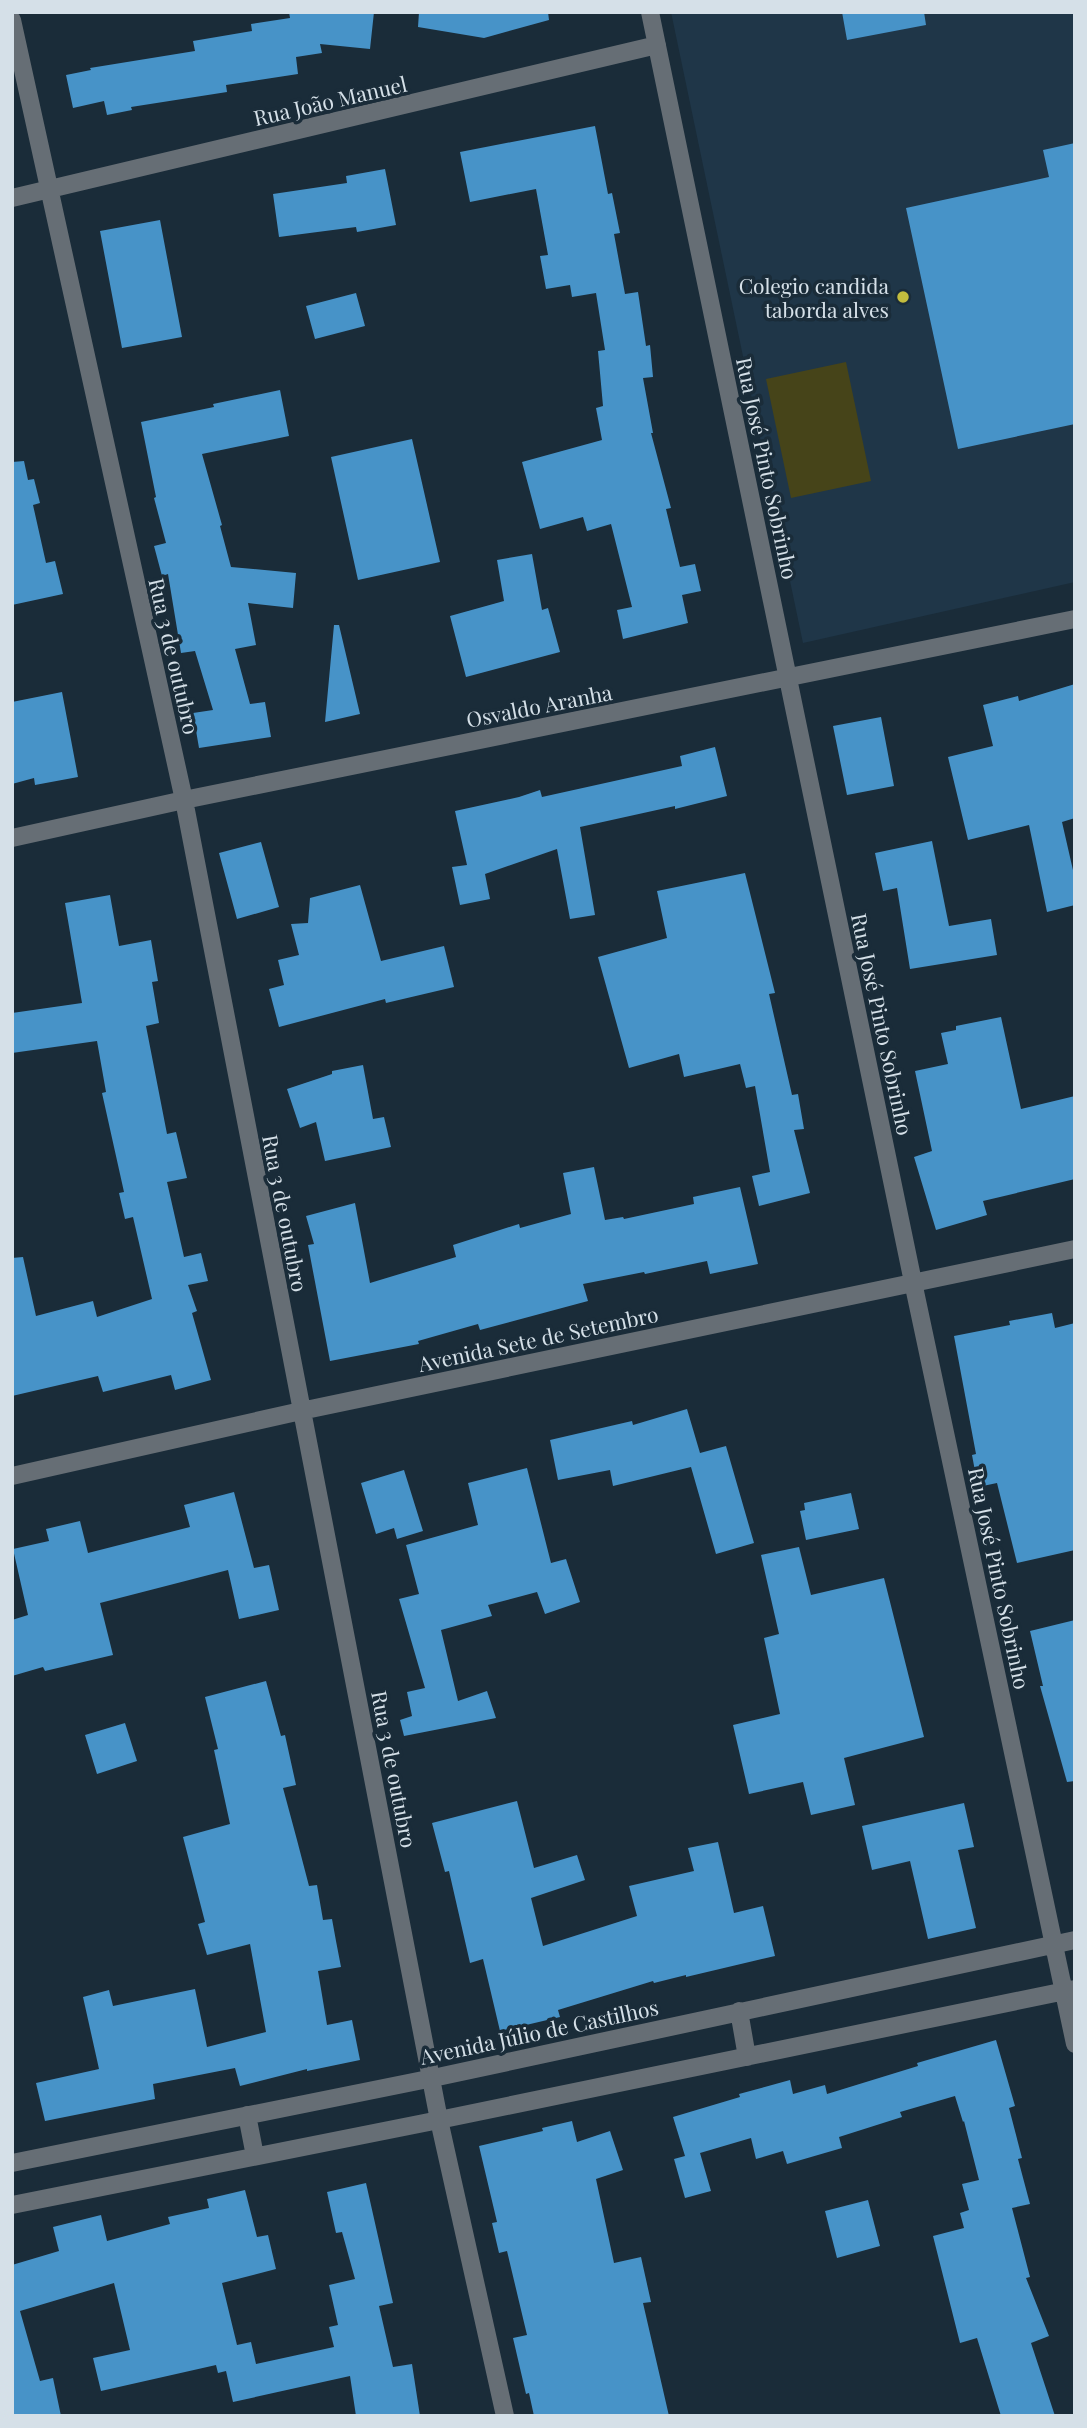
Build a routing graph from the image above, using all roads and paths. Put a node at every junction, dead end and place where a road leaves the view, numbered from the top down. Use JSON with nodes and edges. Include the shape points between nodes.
{"nodes":[{"id":1,"x":650,"y":12,"type":"edge"},
{"id":2,"x":12,"y":20,"type":"edge"},
{"id":3,"x":657,"y":45,"type":"junction"},
{"id":4,"x":48,"y":191,"type":"junction"},
{"id":5,"x":12,"y":198,"type":"edge"},
{"id":6,"x":1075,"y":619,"type":"edge"},
{"id":7,"x":788,"y":677,"type":"junction"},
{"id":8,"x":184,"y":800,"type":"junction"},
{"id":9,"x":12,"y":838,"type":"edge"},
{"id":10,"x":1075,"y":1249,"type":"edge"},
{"id":11,"x":914,"y":1282,"type":"junction"},
{"id":12,"x":302,"y":1412,"type":"junction"},
{"id":13,"x":12,"y":1476,"type":"edge"},
{"id":14,"x":1075,"y":1940,"type":"edge"},
{"id":15,"x":1055,"y":1943,"type":"junction"},
{"id":16,"x":1070,"y":1991,"type":"edge"},
{"id":17,"x":739,"y":2011,"type":"junction"},
{"id":18,"x":1075,"y":2044,"type":"edge"},
{"id":19,"x":747,"y":2057,"type":"junction"},
{"id":20,"x":433,"y":2078,"type":"junction"},
{"id":21,"x":247,"y":2115,"type":"junction"},
{"id":22,"x":439,"y":2120,"type":"junction"},
{"id":23,"x":255,"y":2157,"type":"junction"},
{"id":24,"x":12,"y":2163,"type":"edge"},
{"id":25,"x":12,"y":2205,"type":"edge"},
{"id":26,"x":505,"y":2416,"type":"edge"}],
"edges":[{"from":1,"to":3,"type":"street","name":"Rua José Pinto Sobrinho"},
{"from":2,"to":4,"type":"street","name":"Rua 3 de outubro"},
{"from":3,"to":4,"type":"street","name":"Rua João Manuel"},
{"from":3,"to":7,"type":"street","name":"Rua José Pinto Sobrinho"},
{"from":4,"to":5,"type":"street","name":"Rua João Manuel"},
{"from":4,"to":8,"type":"street","name":"Rua 3 de outubro"},
{"from":6,"to":7,"type":"street","name":"Osvaldo Aranha"},
{"from":7,"to":8,"type":"street","name":"Osvaldo Aranha"},
{"from":7,"to":11,"type":"street","name":"Rua José Pinto Sobrinho"},
{"from":8,"to":9,"type":"street","name":"Osvaldo Aranha"},
{"from":8,"to":12,"type":"street","name":"Rua 3 de outubro"},
{"from":10,"to":11,"type":"street","name":"Avenida Sete de Setembro"},
{"from":11,"to":12,"type":"street","name":"Avenida Sete de Setembro"},
{"from":11,"to":15,"type":"street","name":"Rua José Pinto Sobrinho"},
{"from":12,"to":13,"type":"street","name":"Avenida Sete de Setembro"},
{"from":12,"to":20,"type":"street","name":"Rua 3 de outubro"},
{"from":14,"to":15,"type":"street","name":"Avenida Júlio de Castilhos"},
{"from":15,"to":16,"type":"street","name":"Rua José Pinto Sobrinho"},
{"from":15,"to":17,"type":"street","name":"Avenida Júlio de Castilhos"},
{"from":16,"to":18,"type":"street","name":"Rua José Pinto Sobrinho"},
{"from":16,"to":19,"type":"street"},
{"from":17,"to":19,"type":"street"},
{"from":17,"to":20,"type":"street","name":"Avenida Júlio de Castilhos"},
{"from":19,"to":22,"type":"street"},
{"from":20,"to":21,"type":"street","name":"Avenida Júlio de Castilhos"},
{"from":20,"to":22,"type":"street","name":"Rua 3 de outubro"},
{"from":21,"to":23,"type":"street"},
{"from":21,"to":24,"type":"street","name":"Avenida Júlio de Castilhos"},
{"from":22,"to":23,"type":"street"},
{"from":22,"to":26,"type":"street","name":"Rua 3 de outubro"},
{"from":23,"to":25,"type":"street"}]}
